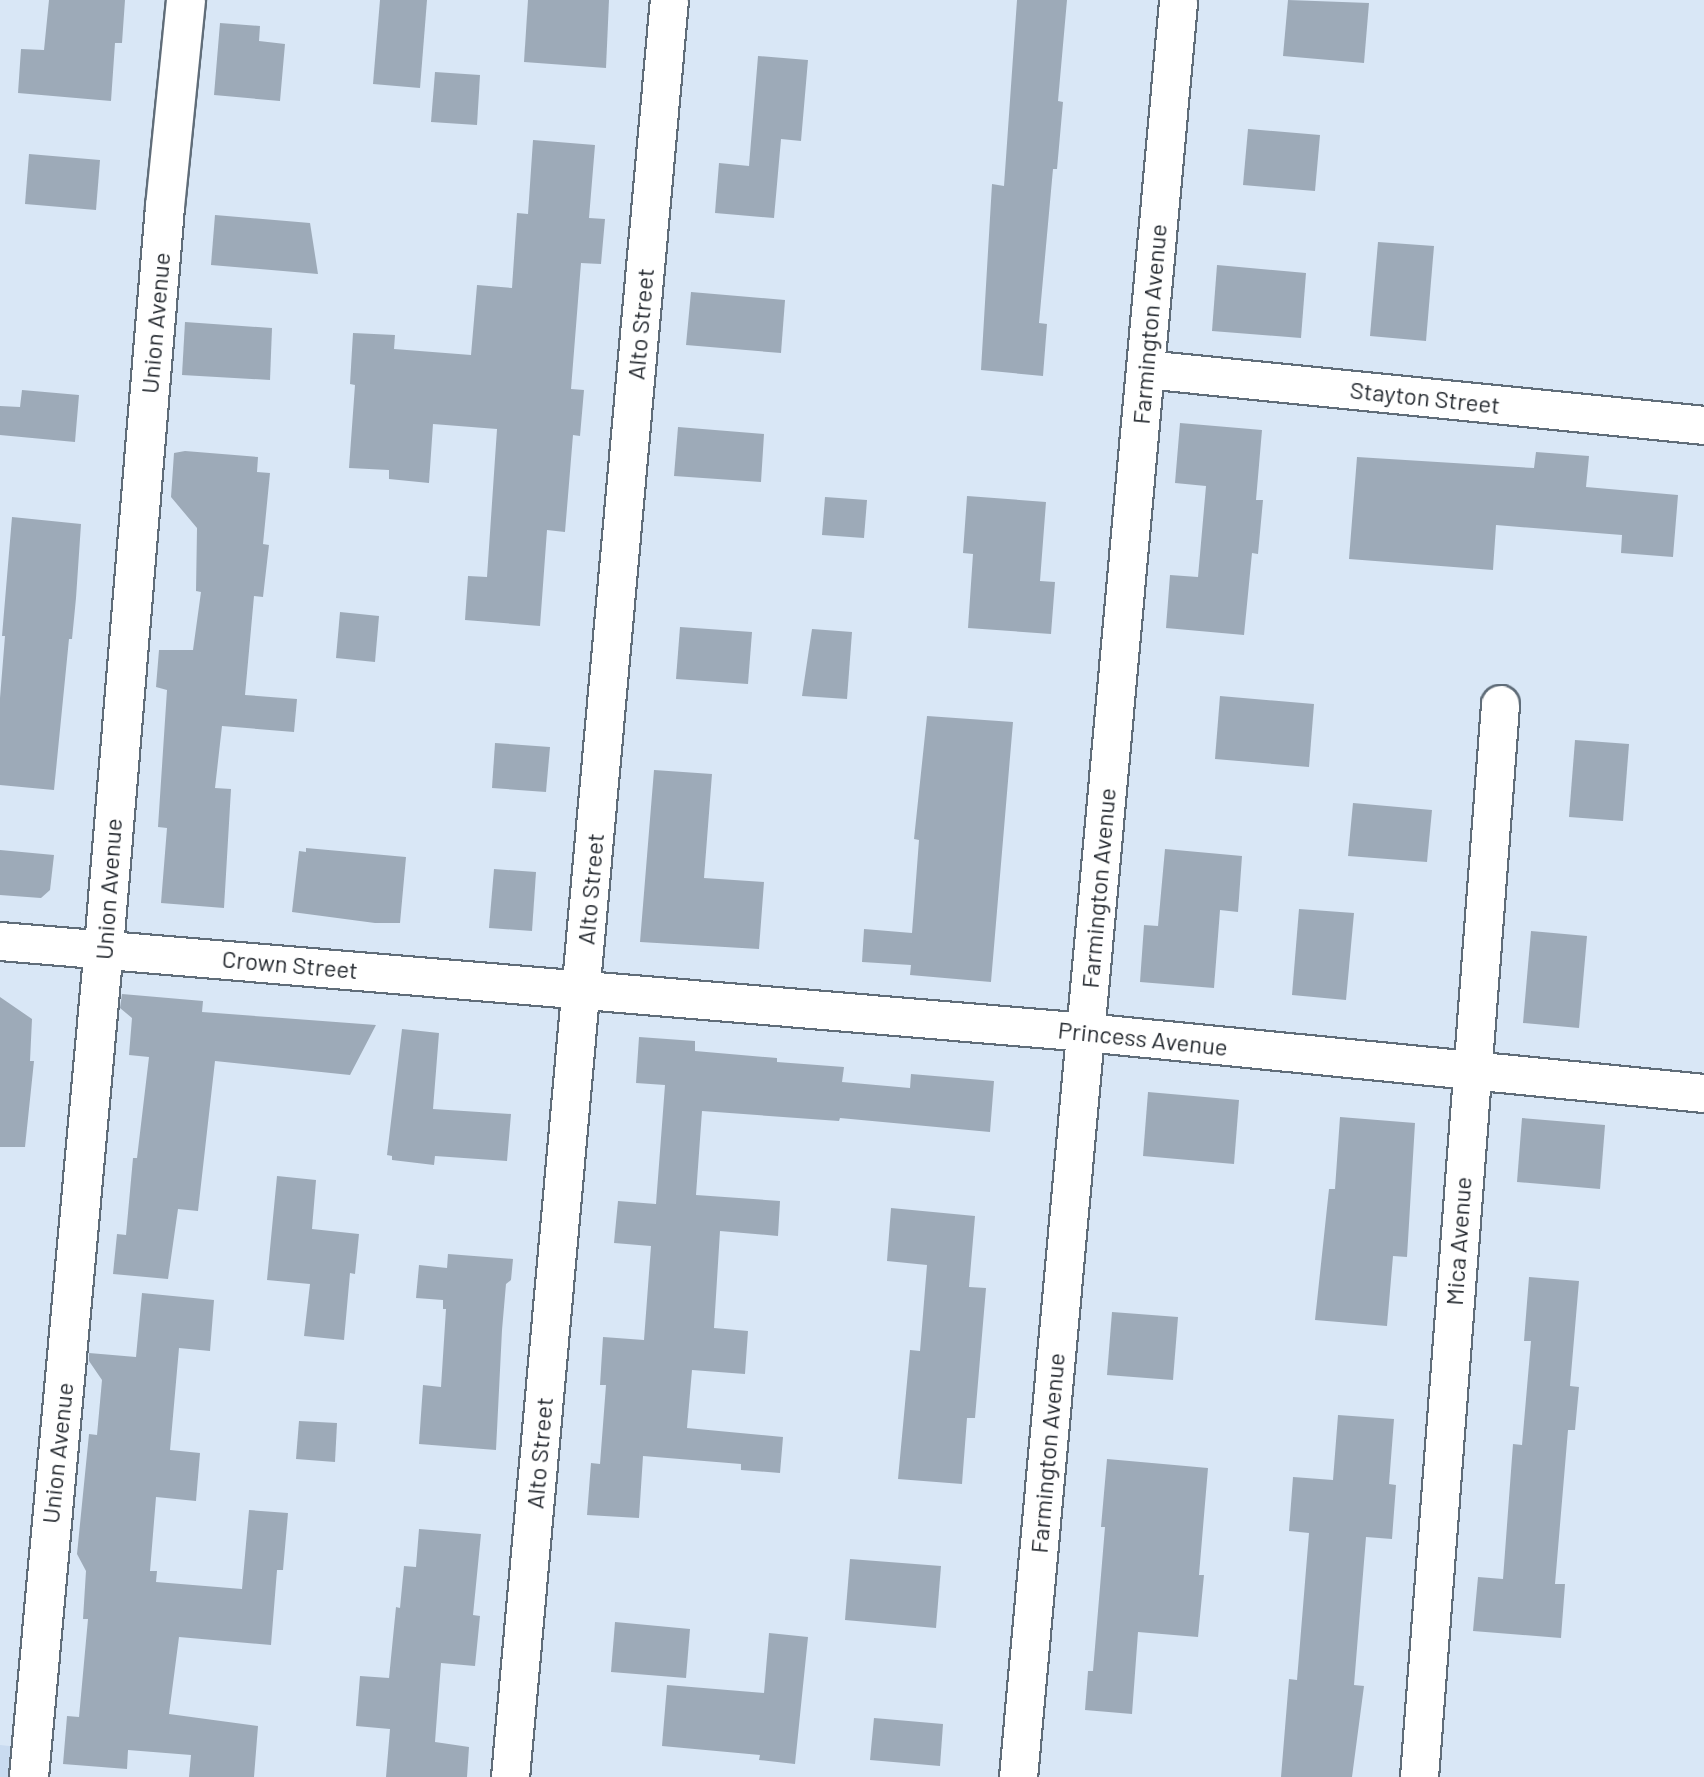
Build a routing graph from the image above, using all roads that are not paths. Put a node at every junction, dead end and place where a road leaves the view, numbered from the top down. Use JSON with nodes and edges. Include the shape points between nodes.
{"nodes":[{"id":1,"x":186,"y":0,"type":"edge"},
{"id":2,"x":669,"y":0,"type":"edge"},
{"id":3,"x":1178,"y":0,"type":"edge"},
{"id":4,"x":1145,"y":369,"type":"junction"},
{"id":5,"x":1704,"y":425,"type":"edge"},
{"id":6,"x":1500,"y":704,"type":"dead end"},
{"id":7,"x":0,"y":940,"type":"edge"},
{"id":8,"x":104,"y":947,"type":"junction"},
{"id":9,"x":581,"y":989,"type":"junction"},
{"id":10,"x":1085,"y":1032,"type":"junction"},
{"id":11,"x":1471,"y":1071,"type":"junction"},
{"id":12,"x":1704,"y":1093,"type":"edge"},
{"id":13,"x":29,"y":1777,"type":"edge"},
{"id":14,"x":510,"y":1777,"type":"edge"},
{"id":15,"x":1018,"y":1777,"type":"edge"},
{"id":16,"x":1419,"y":1777,"type":"edge"}],
"edges":[{"from":1,"to":8,"type":"main road","name":"Union Avenue"},
{"from":2,"to":9,"type":"street","name":"Alto Street"},
{"from":3,"to":4,"type":"street","name":"Farmington Avenue"},
{"from":4,"to":5,"type":"street","name":"Stayton Street"},
{"from":4,"to":10,"type":"street","name":"Farmington Avenue"},
{"from":6,"to":11,"type":"street","name":"Mica Avenue"},
{"from":7,"to":8,"type":"street","name":"Crown Street"},
{"from":8,"to":9,"type":"street","name":"Crown Street"},
{"from":8,"to":13,"type":"main road","name":"Union Avenue"},
{"from":9,"to":10,"type":"street","name":"Princess Avenue"},
{"from":9,"to":14,"type":"street","name":"Alto Street"},
{"from":10,"to":11,"type":"street","name":"Princess Avenue"},
{"from":10,"to":15,"type":"street","name":"Farmington Avenue"},
{"from":11,"to":12,"type":"street","name":"Princess Avenue"},
{"from":11,"to":16,"type":"street","name":"Mica Avenue"}]}
